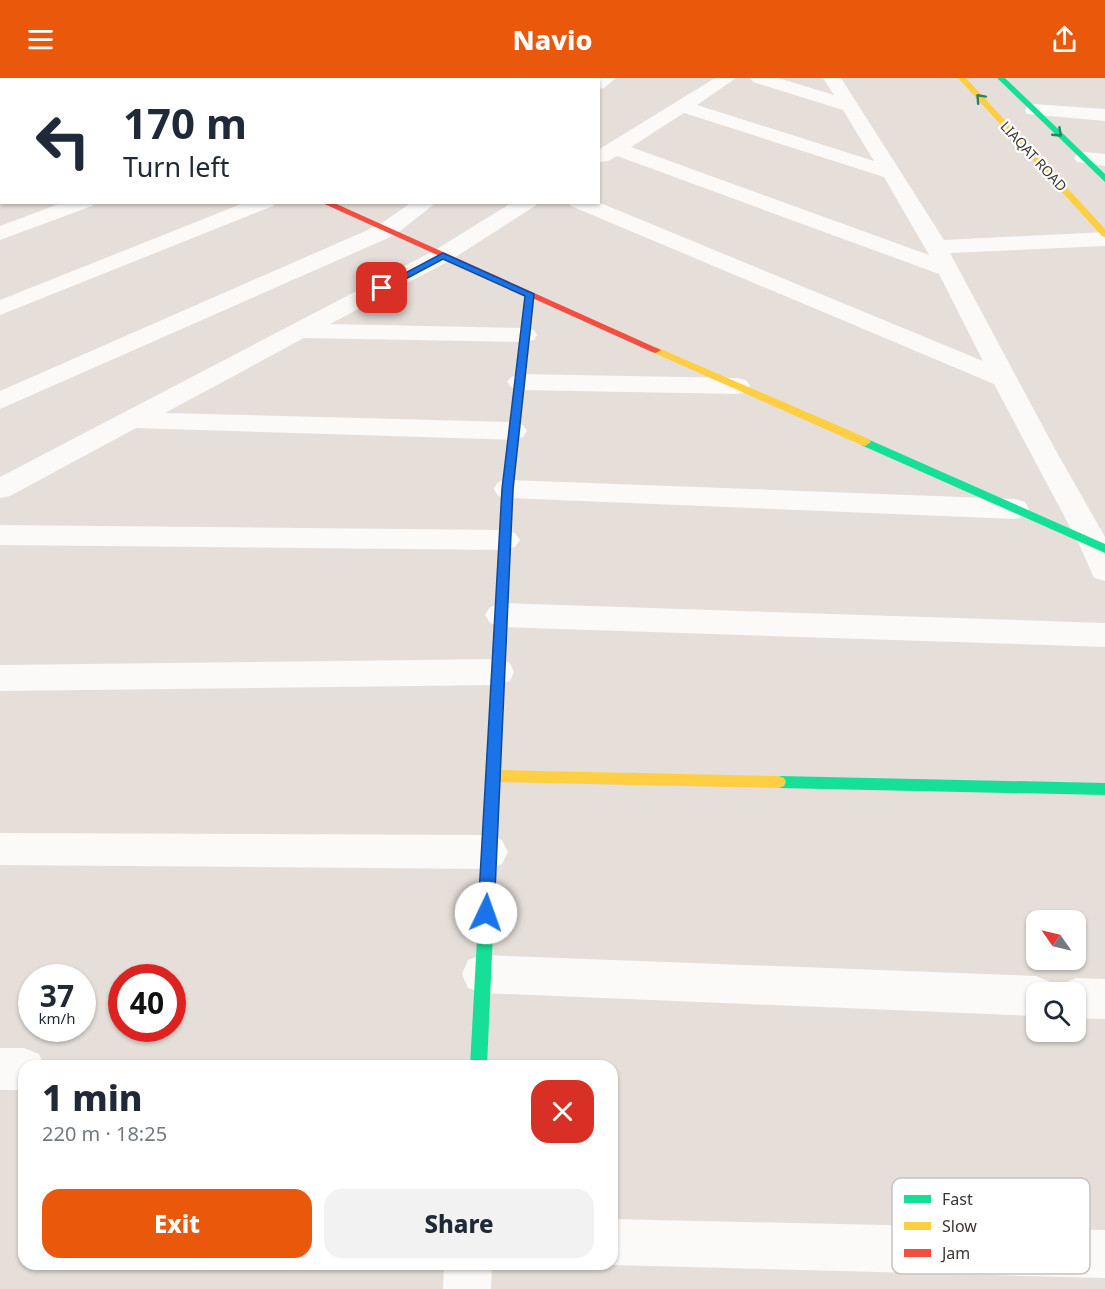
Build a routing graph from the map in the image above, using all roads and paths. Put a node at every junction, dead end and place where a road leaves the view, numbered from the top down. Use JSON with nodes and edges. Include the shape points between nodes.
{"nodes":[{"id":1,"x":727,"y":78,"type":"edge"},
{"id":2,"x":759,"y":78,"type":"edge"},
{"id":3,"x":832,"y":78,"type":"edge"},
{"id":4,"x":962,"y":78,"type":"edge"},
{"id":5,"x":1001,"y":78,"type":"edge"},
{"id":6,"x":681,"y":106,"type":"junction"},
{"id":7,"x":849,"y":106,"type":"junction"},
{"id":8,"x":1034,"y":111,"type":"junction"},
{"id":9,"x":1105,"y":115,"type":"edge"},
{"id":10,"x":607,"y":153,"type":"edge"},
{"id":11,"x":1084,"y":158,"type":"junction"},
{"id":12,"x":1105,"y":160,"type":"edge"},
{"id":13,"x":892,"y":173,"type":"junction"},
{"id":14,"x":1105,"y":179,"type":"edge"},
{"id":15,"x":74,"y":204,"type":"edge"},
{"id":16,"x":261,"y":204,"type":"edge"},
{"id":17,"x":328,"y":204,"type":"edge"},
{"id":18,"x":424,"y":204,"type":"edge"},
{"id":19,"x":525,"y":204,"type":"edge"},
{"id":20,"x":583,"y":204,"type":"edge"},
{"id":21,"x":387,"y":230,"type":"junction"},
{"id":22,"x":0,"y":233,"type":"edge"},
{"id":23,"x":1105,"y":234,"type":"edge"},
{"id":24,"x":1105,"y":239,"type":"edge"},
{"id":25,"x":936,"y":247,"type":"junction"},
{"id":26,"x":443,"y":255,"type":"junction"},
{"id":27,"x":947,"y":269,"type":"junction"},
{"id":28,"x":530,"y":294,"type":"junction"},
{"id":29,"x":0,"y":308,"type":"edge"},
{"id":30,"x":300,"y":331,"type":"junction"},
{"id":31,"x":525,"y":335,"type":"junction"},
{"id":32,"x":1005,"y":379,"type":"junction"},
{"id":33,"x":520,"y":382,"type":"junction"},
{"id":34,"x":737,"y":386,"type":"junction"},
{"id":35,"x":0,"y":401,"type":"edge"},
{"id":36,"x":132,"y":420,"type":"junction"},
{"id":37,"x":514,"y":431,"type":"junction"},
{"id":38,"x":0,"y":489,"type":"edge"},
{"id":39,"x":508,"y":489,"type":"junction"},
{"id":40,"x":1015,"y":509,"type":"junction"},
{"id":41,"x":0,"y":535,"type":"edge"},
{"id":42,"x":505,"y":540,"type":"junction"},
{"id":43,"x":1099,"y":546,"type":"edge"},
{"id":44,"x":1105,"y":570,"type":"edge"},
{"id":45,"x":501,"y":615,"type":"junction"},
{"id":46,"x":1105,"y":635,"type":"edge"},
{"id":47,"x":498,"y":672,"type":"junction"},
{"id":48,"x":0,"y":678,"type":"edge"},
{"id":49,"x":493,"y":777,"type":"junction"},
{"id":50,"x":1105,"y":789,"type":"edge"},
{"id":51,"x":0,"y":849,"type":"edge"},
{"id":52,"x":489,"y":852,"type":"junction"},
{"id":53,"x":482,"y":974,"type":"junction"},
{"id":54,"x":1026,"y":996,"type":"edge"},
{"id":55,"x":1086,"y":998,"type":"edge"},
{"id":56,"x":1105,"y":999,"type":"edge"},
{"id":57,"x":478,"y":1060,"type":"edge"},
{"id":58,"x":18,"y":1069,"type":"edge"},
{"id":59,"x":0,"y":1070,"type":"edge"},
{"id":60,"x":618,"y":1242,"type":"edge"},
{"id":61,"x":892,"y":1249,"type":"edge"},
{"id":62,"x":1090,"y":1254,"type":"edge"},
{"id":63,"x":1105,"y":1254,"type":"edge"},
{"id":64,"x":468,"y":1270,"type":"edge"},
{"id":65,"x":467,"y":1289,"type":"edge"}],
"edges":[{"from":1,"to":6,"type":"street"},
{"from":2,"to":7,"type":"street"},
{"from":3,"to":7,"type":"street"},
{"from":23,"to":4,"type":"street","name":"LIAQAT ROAD","one_way":true},
{"from":5,"to":8,"type":"street"},
{"from":6,"to":10,"type":"street"},
{"from":6,"to":13,"type":"street"},
{"from":7,"to":13,"type":"street"},
{"from":8,"to":9,"type":"street"},
{"from":8,"to":11,"type":"street","one_way":true},
{"from":10,"to":27,"type":"street"},
{"from":11,"to":12,"type":"street"},
{"from":11,"to":14,"type":"street"},
{"from":13,"to":25,"type":"street"},
{"from":15,"to":22,"type":"street"},
{"from":16,"to":29,"type":"street"},
{"from":17,"to":21,"type":"street"},
{"from":18,"to":21,"type":"street"},
{"from":19,"to":26,"type":"street"},
{"from":20,"to":32,"type":"street"},
{"from":21,"to":26,"type":"street"},
{"from":21,"to":35,"type":"street"},
{"from":24,"to":25,"type":"street"},
{"from":25,"to":27,"type":"street"},
{"from":26,"to":28,"type":"street"},
{"from":26,"to":30,"type":"street"},
{"from":27,"to":32,"type":"street"},
{"from":28,"to":31,"type":"street"},
{"from":28,"to":34,"type":"street"},
{"from":30,"to":31,"type":"street"},
{"from":30,"to":36,"type":"street"},
{"from":31,"to":33,"type":"street"},
{"from":32,"to":43,"type":"street"},
{"from":33,"to":34,"type":"street"},
{"from":33,"to":37,"type":"street"},
{"from":34,"to":40,"type":"street"},
{"from":36,"to":37,"type":"street"},
{"from":36,"to":38,"type":"street"},
{"from":37,"to":39,"type":"street"},
{"from":39,"to":40,"type":"street"},
{"from":39,"to":42,"type":"street"},
{"from":40,"to":43,"type":"street"},
{"from":41,"to":42,"type":"street"},
{"from":42,"to":45,"type":"street"},
{"from":43,"to":44,"type":"street"},
{"from":45,"to":46,"type":"street"},
{"from":45,"to":47,"type":"street"},
{"from":47,"to":48,"type":"street"},
{"from":47,"to":49,"type":"street"},
{"from":49,"to":50,"type":"street"},
{"from":49,"to":52,"type":"street"},
{"from":51,"to":52,"type":"street"},
{"from":52,"to":53,"type":"street"},
{"from":53,"to":54,"type":"street"},
{"from":53,"to":57,"type":"street"},
{"from":55,"to":56,"type":"street"},
{"from":58,"to":59,"type":"street"},
{"from":60,"to":61,"type":"street"},
{"from":62,"to":63,"type":"street"},
{"from":64,"to":65,"type":"street"}]}
